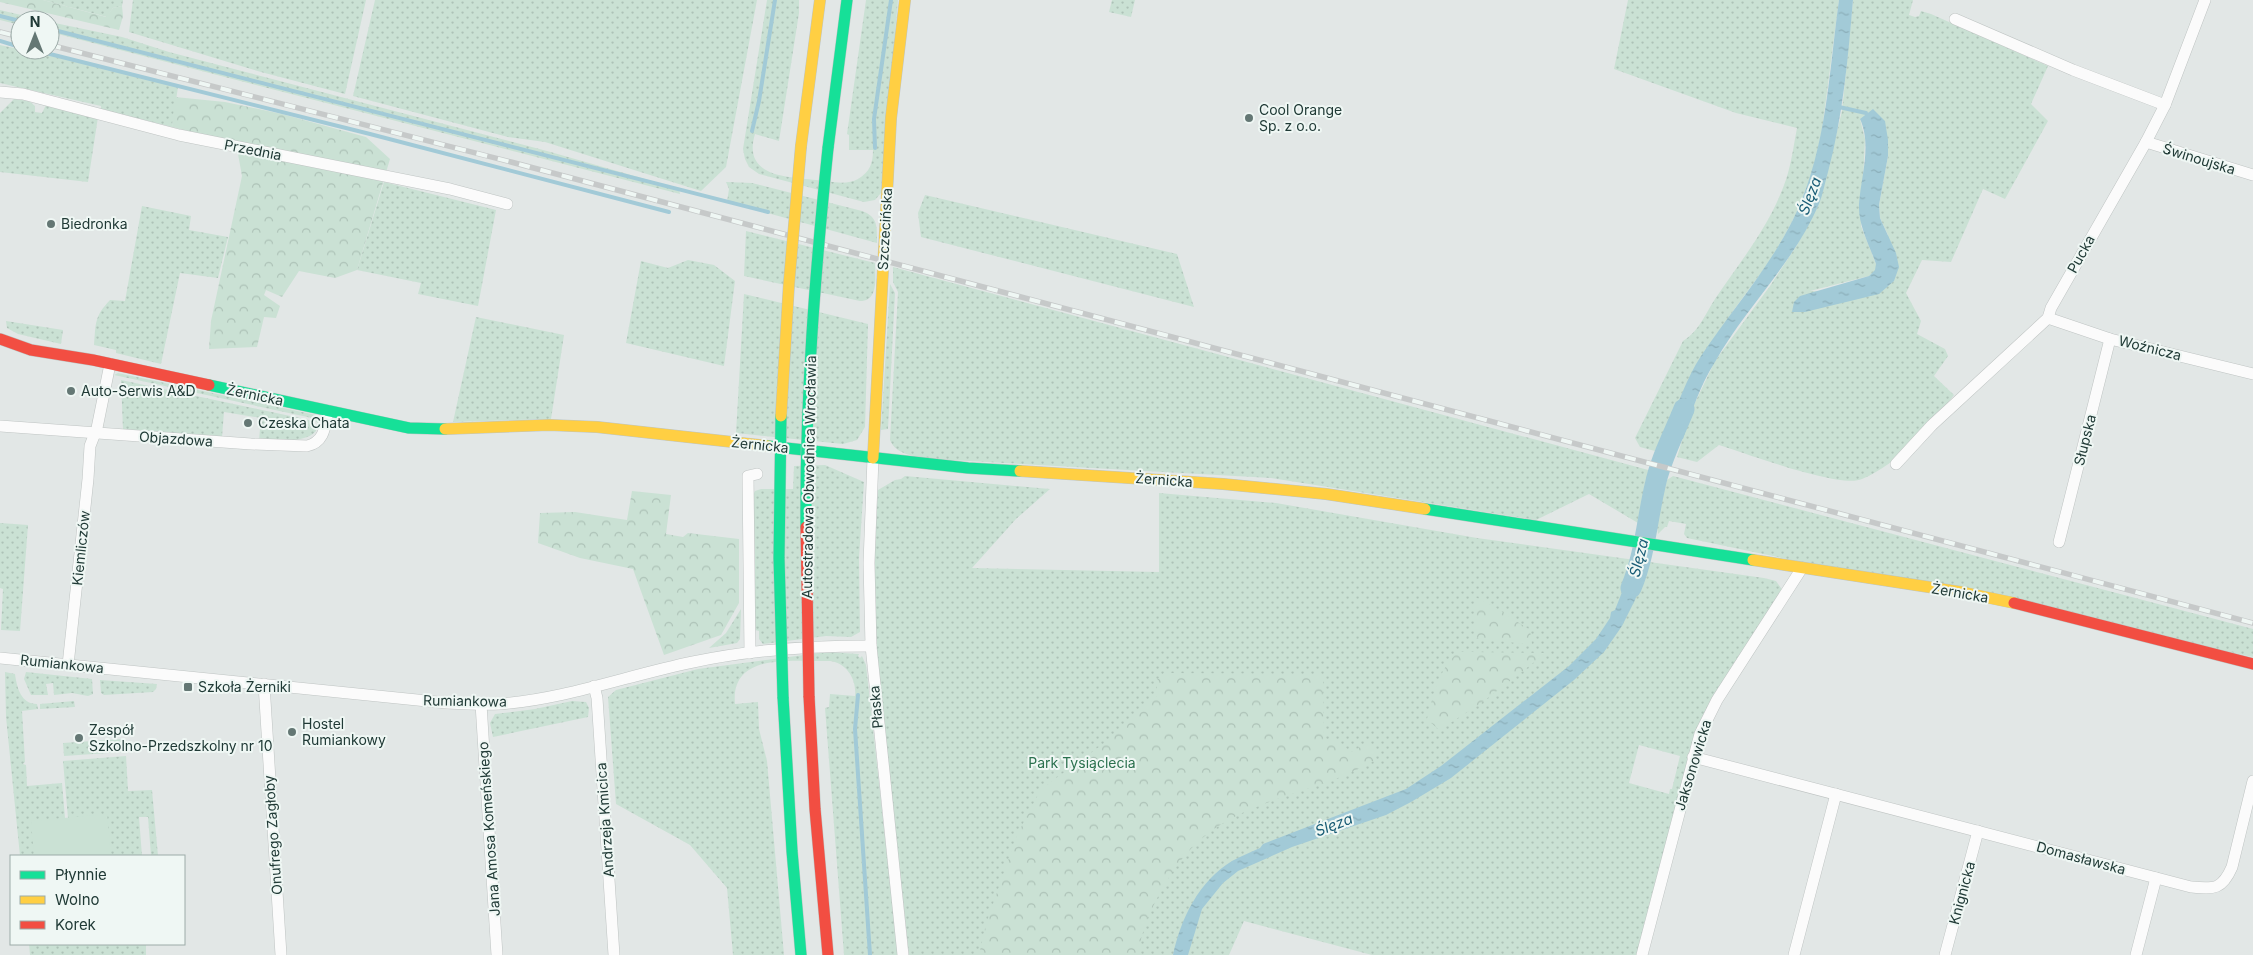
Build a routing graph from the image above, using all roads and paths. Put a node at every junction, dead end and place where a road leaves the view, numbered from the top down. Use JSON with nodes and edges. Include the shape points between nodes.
{"nodes":[{"id":1,"x":820,"y":0,"type":"edge"},
{"id":2,"x":847,"y":0,"type":"edge"},
{"id":3,"x":904,"y":0,"type":"edge"},
{"id":4,"x":2205,"y":0,"type":"edge"},
{"id":5,"x":1955,"y":19,"type":"dead end"},
{"id":6,"x":0,"y":92,"type":"edge"},
{"id":7,"x":2165,"y":105,"type":"junction"},
{"id":8,"x":2146,"y":142,"type":"junction"},
{"id":9,"x":2253,"y":175,"type":"edge"},
{"id":10,"x":507,"y":204,"type":"dead end"},
{"id":11,"x":2048,"y":318,"type":"junction"},
{"id":12,"x":2110,"y":339,"type":"junction"},
{"id":13,"x":0,"y":340,"type":"edge"},
{"id":14,"x":110,"y":364,"type":"junction"},
{"id":15,"x":2253,"y":374,"type":"edge"},
{"id":16,"x":328,"y":411,"type":"junction"},
{"id":17,"x":0,"y":426,"type":"edge"},
{"id":18,"x":95,"y":433,"type":"junction"},
{"id":19,"x":873,"y":458,"type":"junction"},
{"id":20,"x":1896,"y":464,"type":"dead end"},
{"id":21,"x":753,"y":475,"type":"dead end"},
{"id":22,"x":2059,"y":542,"type":"dead end"},
{"id":23,"x":1802,"y":568,"type":"junction"},
{"id":24,"x":871,"y":646,"type":"junction"},
{"id":25,"x":750,"y":653,"type":"junction"},
{"id":26,"x":0,"y":658,"type":"edge"},
{"id":27,"x":2253,"y":664,"type":"edge"},
{"id":28,"x":68,"y":665,"type":"junction"},
{"id":29,"x":264,"y":684,"type":"junction"},
{"id":30,"x":594,"y":686,"type":"junction"},
{"id":31,"x":481,"y":704,"type":"junction"},
{"id":32,"x":1693,"y":757,"type":"junction"},
{"id":33,"x":2253,"y":781,"type":"edge"},
{"id":34,"x":1836,"y":794,"type":"junction"},
{"id":35,"x":1978,"y":831,"type":"junction"},
{"id":36,"x":2156,"y":878,"type":"junction"},
{"id":37,"x":281,"y":955,"type":"edge"},
{"id":38,"x":497,"y":955,"type":"edge"},
{"id":39,"x":614,"y":955,"type":"edge"},
{"id":40,"x":801,"y":955,"type":"edge"},
{"id":41,"x":828,"y":955,"type":"edge"},
{"id":42,"x":903,"y":955,"type":"edge"},
{"id":43,"x":1642,"y":955,"type":"edge"},
{"id":44,"x":1794,"y":955,"type":"edge"},
{"id":45,"x":1945,"y":955,"type":"edge"},
{"id":46,"x":2136,"y":955,"type":"edge"}],
"edges":[{"from":1,"to":40,"type":"main road","name":"Autostradowa Obwodnica Wrocławia","bridge":true,"via":[[801,146],[786,306],[780,442],[779,578],[783,697]]},
{"from":2,"to":41,"type":"main road","name":"Autostradowa Obwodnica Wrocławia","bridge":true,"via":[[828,148],[814,304],[806,462],[809,696]]},
{"from":3,"to":19,"type":"main road","name":"Szczecińska","via":[[891,118]]},
{"from":4,"to":7,"type":"street","name":"Pucka"},
{"from":5,"to":7,"type":"street"},
{"from":6,"to":10,"type":"street","name":"Przednia","via":[[42,99],[178,135],[450,189]]},
{"from":7,"to":8,"type":"street","name":"Pucka"},
{"from":8,"to":9,"type":"street","name":"Świnoujska"},
{"from":8,"to":11,"type":"street","name":"Pucka"},
{"from":11,"to":12,"type":"street","name":"Woźnicza"},
{"from":11,"to":20,"type":"street","name":"Pucka","via":[[1932,425]]},
{"from":12,"to":15,"type":"street","name":"Woźnicza"},
{"from":12,"to":22,"type":"street","name":"Słupska"},
{"from":13,"to":14,"type":"main road","name":"Żernicka","via":[[31,350]]},
{"from":14,"to":16,"type":"main road","name":"Żernicka"},
{"from":14,"to":18,"type":"street","name":"Kiemliczów"},
{"from":16,"to":18,"type":"street","name":"Objazdowa","via":[[321,438],[307,446]]},
{"from":16,"to":19,"type":"main road","name":"Żernicka","via":[[414,429],[549,425],[597,427]]},
{"from":17,"to":18,"type":"street","name":"Objazdowa"},
{"from":18,"to":28,"type":"street","name":"Kiemliczów","via":[[90,446]]},
{"from":19,"to":23,"type":"main road","name":"Żernicka","via":[[1326,494]]},
{"from":19,"to":24,"type":"street","name":"Płaska","via":[[869,563]]},
{"from":21,"to":25,"type":"street"},
{"from":23,"to":27,"type":"main road","name":"Żernicka","via":[[2002,600]]},
{"from":23,"to":32,"type":"street","name":"Jaksonowicka","via":[[1717,700]]},
{"from":24,"to":25,"type":"street","name":"Rumiankowa","via":[[795,647]]},
{"from":24,"to":42,"type":"street","name":"Płaska"},
{"from":25,"to":30,"type":"street","name":"Rumiankowa","via":[[694,662]]},
{"from":26,"to":28,"type":"street","name":"Rumiankowa"},
{"from":28,"to":29,"type":"street","name":"Rumiankowa"},
{"from":29,"to":31,"type":"street","name":"Rumiankowa"},
{"from":29,"to":37,"type":"street","name":"Onufrego Zagłoby"},
{"from":30,"to":31,"type":"street","name":"Rumiankowa","via":[[522,701]]},
{"from":30,"to":39,"type":"street","name":"Andrzeja Kmicica"},
{"from":31,"to":38,"type":"street","name":"Jana Amosa Komeńskiego"},
{"from":32,"to":34,"type":"street","name":"Domasławska"},
{"from":32,"to":43,"type":"street","name":"Jaksonowicka"},
{"from":33,"to":36,"type":"street","name":"Domasławska","via":[[2232,867],[2220,886],[2191,887]]},
{"from":34,"to":35,"type":"street","name":"Domasławska"},
{"from":34,"to":44,"type":"street"},
{"from":35,"to":36,"type":"street","name":"Domasławska"},
{"from":35,"to":45,"type":"street","name":"Knignicka"},
{"from":36,"to":46,"type":"street"}]}
